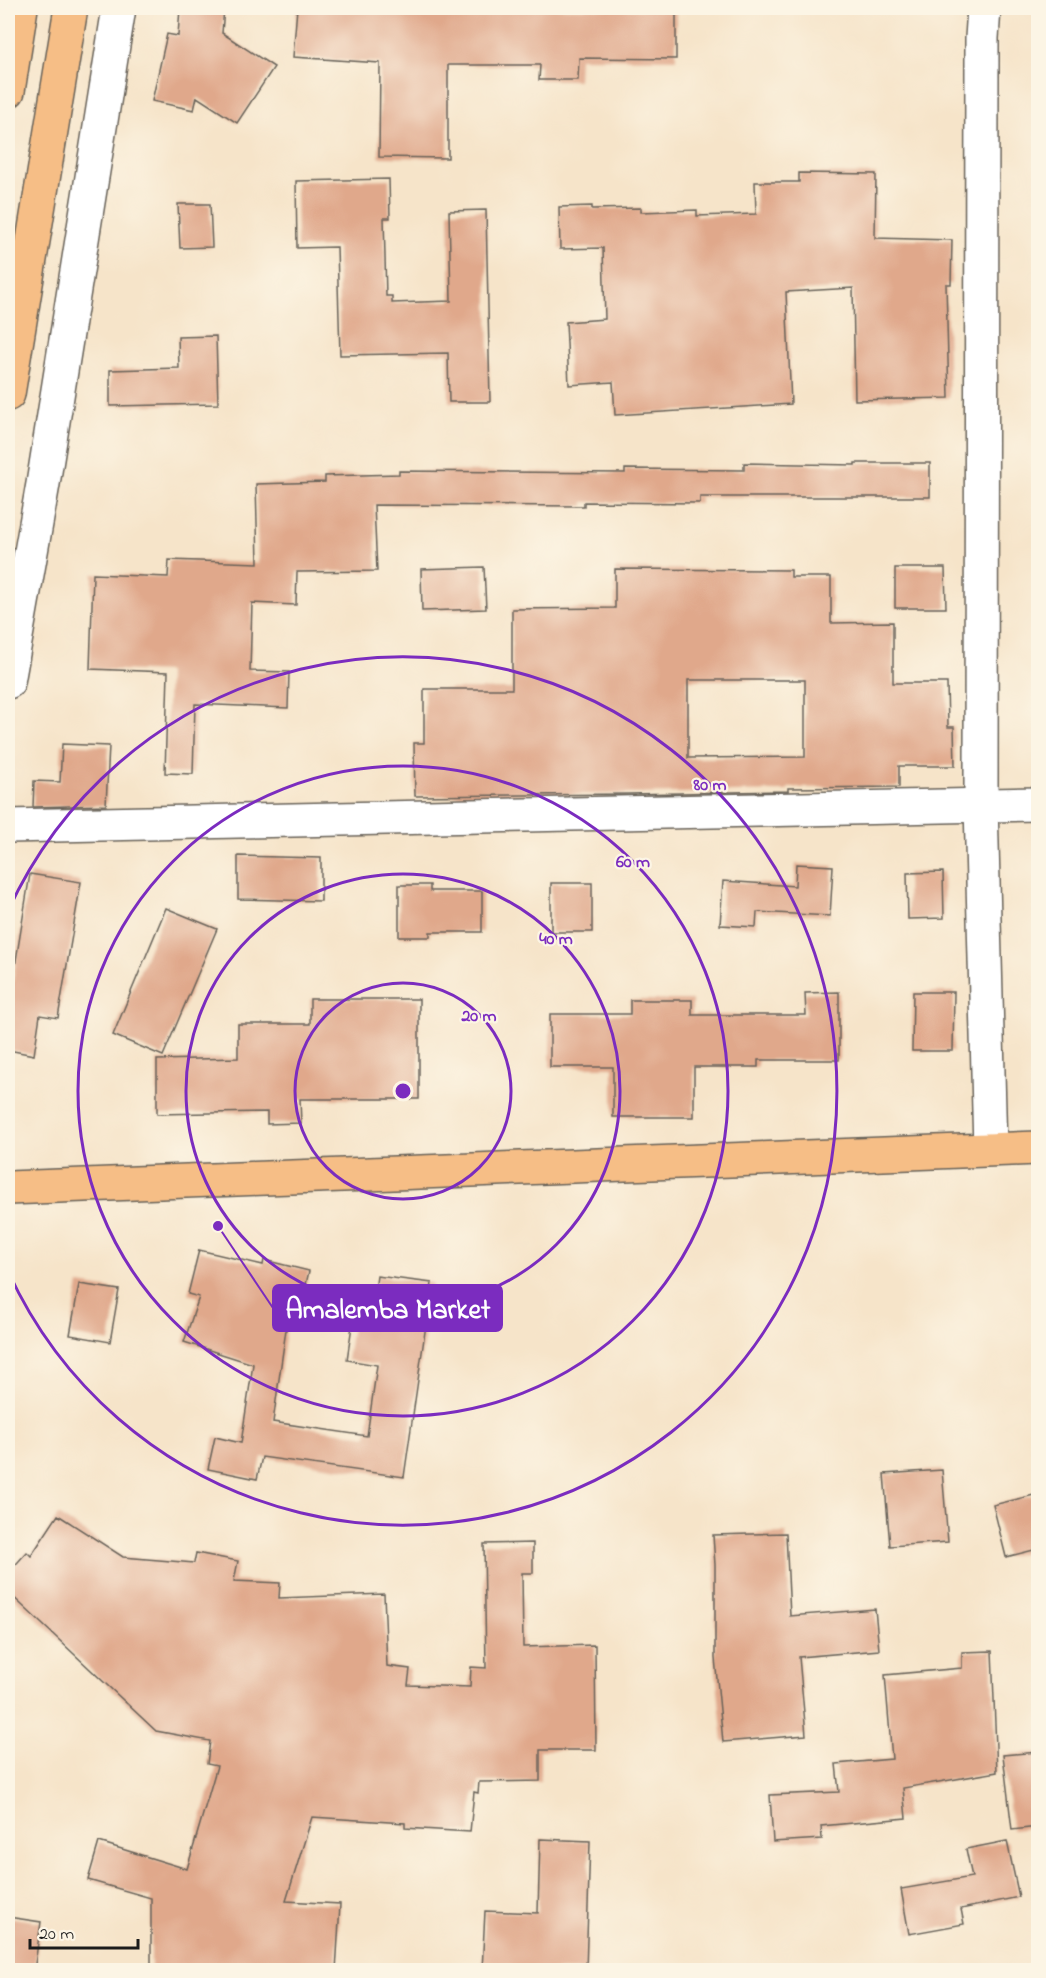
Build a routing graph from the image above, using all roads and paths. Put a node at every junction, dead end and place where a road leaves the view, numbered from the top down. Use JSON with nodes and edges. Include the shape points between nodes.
{"nodes":[{"id":1,"x":21,"y":8,"type":"edge"},
{"id":2,"x":70,"y":8,"type":"edge"},
{"id":3,"x":119,"y":8,"type":"edge"},
{"id":4,"x":984,"y":8,"type":"edge"},
{"id":5,"x":8,"y":91,"type":"edge"},
{"id":6,"x":8,"y":394,"type":"edge"},
{"id":7,"x":8,"y":682,"type":"edge"},
{"id":8,"x":1038,"y":804,"type":"edge"},
{"id":9,"x":981,"y":805,"type":"junction"},
{"id":10,"x":8,"y":826,"type":"edge"},
{"id":11,"x":1038,"y":1148,"type":"edge"},
{"id":12,"x":990,"y":1149,"type":"junction"},
{"id":13,"x":8,"y":1188,"type":"edge"}],
"edges":[{"from":1,"to":5,"type":"main road"},
{"from":2,"to":6,"type":"main road"},
{"from":3,"to":7,"type":"street"},
{"from":4,"to":9,"type":"street"},
{"from":8,"to":9,"type":"street"},
{"from":9,"to":10,"type":"street"},
{"from":9,"to":12,"type":"street"},
{"from":11,"to":12,"type":"main road"},
{"from":12,"to":13,"type":"main road"}]}
